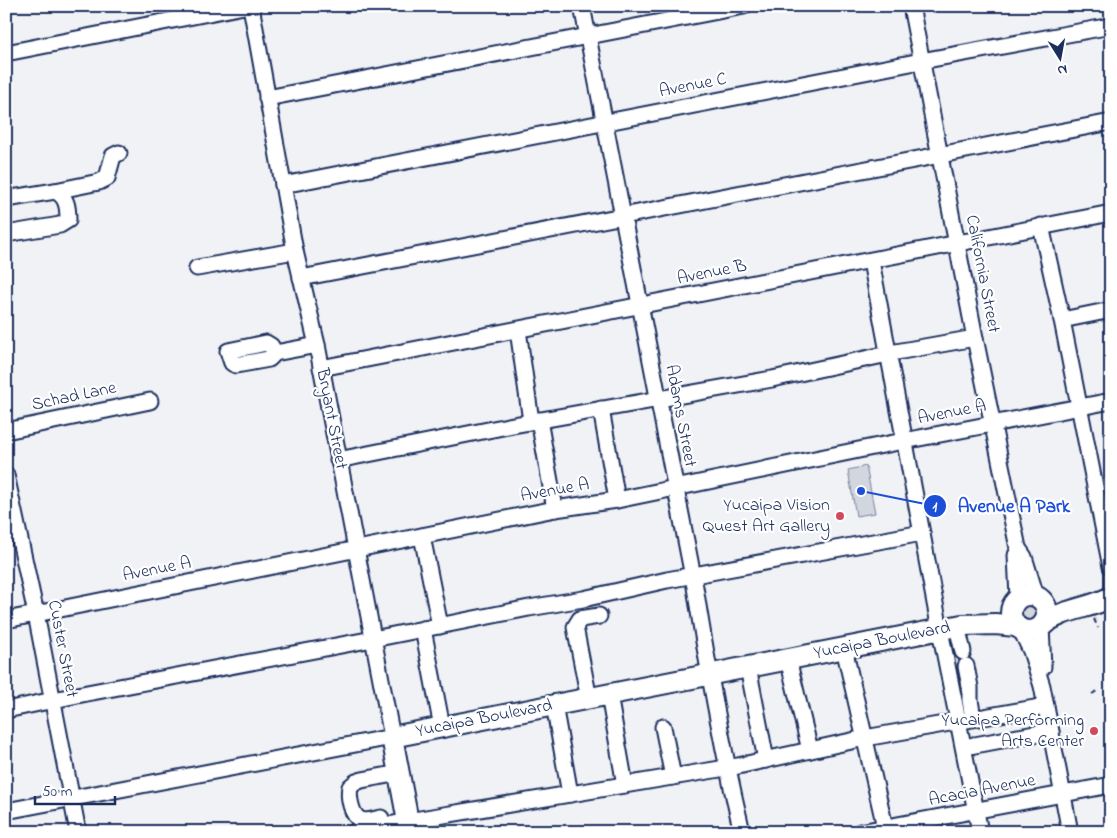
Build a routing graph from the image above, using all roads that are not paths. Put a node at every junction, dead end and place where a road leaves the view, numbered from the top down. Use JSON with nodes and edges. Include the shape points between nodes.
{"nodes":[{"id":1,"x":244,"y":6,"type":"edge"},
{"id":2,"x":251,"y":6,"type":"edge"},
{"id":3,"x":582,"y":6,"type":"edge"},
{"id":4,"x":744,"y":6,"type":"edge"},
{"id":5,"x":911,"y":6,"type":"edge"},
{"id":6,"x":1111,"y":26,"type":"edge"},
{"id":7,"x":587,"y":36,"type":"junction"},
{"id":8,"x":6,"y":52,"type":"edge"},
{"id":9,"x":921,"y":61,"type":"junction"},
{"id":10,"x":267,"y":98,"type":"junction"},
{"id":11,"x":604,"y":122,"type":"junction"},
{"id":12,"x":1111,"y":122,"type":"edge"},
{"id":13,"x":119,"y":153,"type":"dead end"},
{"id":14,"x":939,"y":154,"type":"junction"},
{"id":15,"x":283,"y":185,"type":"junction"},
{"id":16,"x":55,"y":191,"type":"junction"},
{"id":17,"x":6,"y":199,"type":"edge"},
{"id":18,"x":1111,"y":214,"type":"edge"},
{"id":19,"x":622,"y":216,"type":"junction"},
{"id":20,"x":1041,"y":226,"type":"junction"},
{"id":21,"x":6,"y":234,"type":"edge"},
{"id":22,"x":958,"y":244,"type":"junction"},
{"id":23,"x":296,"y":251,"type":"junction"},
{"id":24,"x":871,"y":261,"type":"junction"},
{"id":25,"x":197,"y":268,"type":"dead end"},
{"id":26,"x":301,"y":278,"type":"junction"},
{"id":27,"x":640,"y":306,"type":"junction"},
{"id":28,"x":1111,"y":310,"type":"edge"},
{"id":29,"x":1062,"y":320,"type":"junction"},
{"id":30,"x":518,"y":330,"type":"junction"},
{"id":31,"x":975,"y":338,"type":"junction"},
{"id":32,"x":316,"y":345,"type":"junction"},
{"id":33,"x":275,"y":353,"type":"dead end"},
{"id":34,"x":892,"y":353,"type":"junction"},
{"id":35,"x":321,"y":368,"type":"junction"},
{"id":36,"x":657,"y":399,"type":"junction"},
{"id":37,"x":150,"y":401,"type":"dead end"},
{"id":38,"x":1111,"y":401,"type":"edge"},
{"id":39,"x":1079,"y":407,"type":"junction"},
{"id":40,"x":601,"y":409,"type":"junction"},
{"id":41,"x":535,"y":421,"type":"junction"},
{"id":42,"x":992,"y":424,"type":"junction"},
{"id":43,"x":6,"y":431,"type":"edge"},
{"id":44,"x":905,"y":441,"type":"junction"},
{"id":45,"x":338,"y":460,"type":"junction"},
{"id":46,"x":6,"y":475,"type":"edge"},
{"id":47,"x":675,"y":488,"type":"junction"},
{"id":48,"x":1104,"y":497,"type":"edge"},
{"id":49,"x":617,"y":500,"type":"junction"},
{"id":50,"x":555,"y":509,"type":"junction"},
{"id":51,"x":922,"y":533,"type":"junction"},
{"id":52,"x":422,"y":536,"type":"junction"},
{"id":53,"x":355,"y":549,"type":"junction"},
{"id":54,"x":1111,"y":567,"type":"edge"},
{"id":55,"x":693,"y":576,"type":"junction"},
{"id":56,"x":1110,"y":597,"type":"edge"},
{"id":57,"x":1027,"y":599,"type":"junction"},
{"id":58,"x":36,"y":614,"type":"junction"},
{"id":59,"x":599,"y":616,"type":"dead end"},
{"id":60,"x":6,"y":620,"type":"edge"},
{"id":61,"x":440,"y":626,"type":"junction"},
{"id":62,"x":1042,"y":626,"type":"junction"},
{"id":63,"x":953,"y":627,"type":"junction"},
{"id":64,"x":1018,"y":628,"type":"junction"},
{"id":65,"x":423,"y":629,"type":"junction"},
{"id":66,"x":373,"y":639,"type":"junction"},
{"id":67,"x":844,"y":648,"type":"junction"},
{"id":68,"x":788,"y":660,"type":"junction"},
{"id":69,"x":748,"y":667,"type":"junction"},
{"id":70,"x":709,"y":675,"type":"junction"},
{"id":71,"x":1042,"y":686,"type":"junction"},
{"id":72,"x":609,"y":695,"type":"junction"},
{"id":73,"x":589,"y":699,"type":"junction"},
{"id":74,"x":53,"y":701,"type":"junction"},
{"id":75,"x":554,"y":705,"type":"junction"},
{"id":76,"x":1046,"y":706,"type":"junction"},
{"id":77,"x":6,"y":710,"type":"edge"},
{"id":78,"x":966,"y":720,"type":"junction"},
{"id":79,"x":442,"y":727,"type":"junction"},
{"id":80,"x":663,"y":727,"type":"dead end"},
{"id":81,"x":1051,"y":731,"type":"junction"},
{"id":82,"x":392,"y":737,"type":"junction"},
{"id":83,"x":865,"y":738,"type":"junction"},
{"id":84,"x":964,"y":748,"type":"junction"},
{"id":85,"x":810,"y":750,"type":"junction"},
{"id":86,"x":766,"y":760,"type":"junction"},
{"id":87,"x":727,"y":768,"type":"junction"},
{"id":88,"x":399,"y":773,"type":"junction"},
{"id":89,"x":673,"y":776,"type":"junction"},
{"id":90,"x":625,"y":785,"type":"junction"},
{"id":91,"x":1111,"y":785,"type":"edge"},
{"id":92,"x":570,"y":794,"type":"junction"},
{"id":93,"x":1063,"y":795,"type":"junction"},
{"id":94,"x":73,"y":798,"type":"junction"},
{"id":95,"x":976,"y":810,"type":"junction"},
{"id":96,"x":6,"y":811,"type":"edge"},
{"id":97,"x":408,"y":822,"type":"edge"},
{"id":98,"x":944,"y":824,"type":"edge"},
{"id":99,"x":922,"y":826,"type":"edge"},
{"id":100,"x":894,"y":828,"type":"edge"},
{"id":101,"x":78,"y":832,"type":"edge"},
{"id":102,"x":356,"y":832,"type":"edge"},
{"id":103,"x":742,"y":832,"type":"edge"},
{"id":104,"x":861,"y":832,"type":"edge"},
{"id":105,"x":980,"y":832,"type":"edge"},
{"id":106,"x":1070,"y":832,"type":"edge"}],
"edges":[{"from":1,"to":8,"type":"street"},
{"from":2,"to":10,"type":"street","name":"Bryant Street"},
{"from":3,"to":7,"type":"street","name":"Adams Street"},
{"from":4,"to":7,"type":"street"},
{"from":5,"to":9,"type":"street","name":"California Street"},
{"from":6,"to":9,"type":"street","name":"Avenue C"},
{"from":7,"to":10,"type":"street"},
{"from":7,"to":11,"type":"street","name":"Adams Street"},
{"from":9,"to":11,"type":"street","name":"Avenue C"},
{"from":9,"to":14,"type":"street","name":"California Street"},
{"from":10,"to":15,"type":"street","name":"Bryant Street"},
{"from":11,"to":15,"type":"street","name":"Avenue C"},
{"from":11,"to":19,"type":"street","name":"Adams Street"},
{"from":12,"to":14,"type":"street"},
{"from":13,"to":16,"type":"street","via":[[113,156],[107,178]]},
{"from":14,"to":19,"type":"street"},
{"from":14,"to":22,"type":"street","name":"California Street"},
{"from":15,"to":23,"type":"street","name":"Bryant Street"},
{"from":16,"to":17,"type":"street"},
{"from":16,"to":21,"type":"street","via":[[65,201],[68,220],[60,225]]},
{"from":18,"to":20,"type":"street","name":"Avenue B"},
{"from":19,"to":26,"type":"street"},
{"from":19,"to":27,"type":"street","name":"Adams Street"},
{"from":20,"to":22,"type":"street","name":"Avenue B"},
{"from":20,"to":29,"type":"street"},
{"from":22,"to":24,"type":"street","name":"Avenue B"},
{"from":22,"to":31,"type":"street","name":"California Street"},
{"from":23,"to":25,"type":"street"},
{"from":23,"to":26,"type":"street","name":"Bryant Street"},
{"from":24,"to":27,"type":"street","name":"Avenue B"},
{"from":24,"to":34,"type":"street"},
{"from":26,"to":32,"type":"street","name":"Bryant Street"},
{"from":27,"to":30,"type":"street","name":"Avenue B"},
{"from":27,"to":36,"type":"street","name":"Adams Street"},
{"from":28,"to":29,"type":"street"},
{"from":29,"to":39,"type":"street"},
{"from":30,"to":35,"type":"street","name":"Avenue B"},
{"from":30,"to":41,"type":"street"},
{"from":31,"to":34,"type":"street"},
{"from":31,"to":42,"type":"street","name":"California Street"},
{"from":32,"to":33,"type":"street"},
{"from":32,"to":35,"type":"street","name":"Bryant Street"},
{"from":34,"to":36,"type":"street"},
{"from":34,"to":44,"type":"street"},
{"from":35,"to":45,"type":"street","name":"Bryant Street"},
{"from":36,"to":40,"type":"street"},
{"from":36,"to":47,"type":"street","name":"Adams Street"},
{"from":37,"to":43,"type":"street","name":"Schad Lane"},
{"from":38,"to":39,"type":"street","name":"Avenue A"},
{"from":39,"to":42,"type":"street","name":"Avenue A"},
{"from":39,"to":48,"type":"street"},
{"from":40,"to":41,"type":"street"},
{"from":40,"to":49,"type":"street"},
{"from":41,"to":45,"type":"street"},
{"from":41,"to":50,"type":"street"},
{"from":42,"to":44,"type":"street","name":"Avenue A"},
{"from":42,"to":57,"type":"street","name":"California Street","via":[[1018,548],[1024,557]]},
{"from":44,"to":47,"type":"street","name":"Avenue A"},
{"from":44,"to":51,"type":"street"},
{"from":45,"to":53,"type":"street","name":"Bryant Street"},
{"from":46,"to":58,"type":"street","name":"Custer Street"},
{"from":47,"to":49,"type":"street","name":"Avenue A"},
{"from":47,"to":55,"type":"street","name":"Adams Street"},
{"from":48,"to":54,"type":"street"},
{"from":49,"to":50,"type":"street","name":"Avenue A"},
{"from":50,"to":52,"type":"street","name":"Avenue A"},
{"from":51,"to":55,"type":"street"},
{"from":51,"to":63,"type":"street"},
{"from":52,"to":53,"type":"street","name":"Avenue A"},
{"from":52,"to":61,"type":"street"},
{"from":53,"to":58,"type":"street","name":"Avenue A"},
{"from":53,"to":66,"type":"street","name":"Bryant Street"},
{"from":55,"to":61,"type":"street"},
{"from":55,"to":70,"type":"street","name":"Adams Street"},
{"from":56,"to":57,"type":"main road","via":[[1060,603]]},
{"from":56,"to":62,"type":"main road","via":[[1056,616]]},
{"from":57,"to":62,"type":"main road","via":[[1045,603],[1047,614]]},
{"from":57,"to":63,"type":"main road","name":"Yucaipa Boulevard"},
{"from":57,"to":64,"type":"main road","via":[[1011,614]]},
{"from":58,"to":60,"type":"street","name":"Avenue A"},
{"from":58,"to":74,"type":"street","name":"Custer Street"},
{"from":59,"to":73,"type":"street","via":[[580,619],[575,627]]},
{"from":61,"to":65,"type":"street"},
{"from":62,"to":64,"type":"main road","via":[[1031,632]]},
{"from":62,"to":71,"type":"street"},
{"from":63,"to":64,"type":"main road","name":"Yucaipa Boulevard","via":[[995,624]]},
{"from":63,"to":67,"type":"main road","name":"Yucaipa Boulevard"},
{"from":63,"to":78,"type":"street"},
{"from":63,"to":78,"type":"street","via":[[970,687]]},
{"from":64,"to":71,"type":"street","via":[[1031,651]]},
{"from":65,"to":66,"type":"street"},
{"from":65,"to":79,"type":"street"},
{"from":66,"to":74,"type":"street"},
{"from":66,"to":82,"type":"street","name":"Bryant Street"},
{"from":67,"to":68,"type":"main road","name":"Yucaipa Boulevard"},
{"from":67,"to":83,"type":"street"},
{"from":68,"to":69,"type":"main road","name":"Yucaipa Boulevard"},
{"from":68,"to":85,"type":"street"},
{"from":69,"to":70,"type":"main road","name":"Yucaipa Boulevard"},
{"from":69,"to":86,"type":"street"},
{"from":70,"to":72,"type":"main road","name":"Yucaipa Boulevard"},
{"from":70,"to":87,"type":"street","name":"Adams Street"},
{"from":71,"to":76,"type":"street"},
{"from":72,"to":73,"type":"main road","name":"Yucaipa Boulevard"},
{"from":72,"to":90,"type":"street"},
{"from":73,"to":75,"type":"main road","name":"Yucaipa Boulevard"},
{"from":74,"to":77,"type":"street"},
{"from":74,"to":94,"type":"street","name":"Custer Street"},
{"from":75,"to":79,"type":"main road","name":"Yucaipa Boulevard"},
{"from":75,"to":92,"type":"street"},
{"from":76,"to":78,"type":"street"},
{"from":76,"to":81,"type":"street"},
{"from":78,"to":83,"type":"street"},
{"from":78,"to":84,"type":"street"},
{"from":79,"to":82,"type":"main road","name":"Yucaipa Boulevard"},
{"from":80,"to":89,"type":"street"},
{"from":81,"to":84,"type":"street"},
{"from":81,"to":93,"type":"street"},
{"from":82,"to":88,"type":"main road","name":"Bryant Street"},
{"from":82,"to":94,"type":"street","name":"Yucaipa Boulevard"},
{"from":83,"to":85,"type":"street"},
{"from":83,"to":100,"type":"street"},
{"from":84,"to":95,"type":"street"},
{"from":85,"to":86,"type":"street"},
{"from":86,"to":87,"type":"street"},
{"from":87,"to":89,"type":"street"},
{"from":87,"to":103,"type":"street","name":"Adams Street"},
{"from":88,"to":97,"type":"main road","name":"Bryant Street"},
{"from":88,"to":97,"type":"street","via":[[356,782],[350,787],[350,798],[354,812],[361,820]]},
{"from":89,"to":90,"type":"street"},
{"from":90,"to":92,"type":"street"},
{"from":91,"to":93,"type":"street","name":"Acacia Avenue"},
{"from":92,"to":97,"type":"street"},
{"from":93,"to":95,"type":"street","name":"Acacia Avenue"},
{"from":93,"to":106,"type":"street"},
{"from":94,"to":96,"type":"street","name":"Yucaipa Boulevard"},
{"from":94,"to":101,"type":"street","name":"Custer Street"},
{"from":95,"to":98,"type":"street","name":"Acacia Avenue"},
{"from":95,"to":105,"type":"street"},
{"from":97,"to":102,"type":"street"},
{"from":98,"to":99,"type":"street","name":"Acacia Avenue"},
{"from":99,"to":100,"type":"street","name":"Acacia Avenue"},
{"from":100,"to":104,"type":"street","name":"Acacia Avenue"}]}
